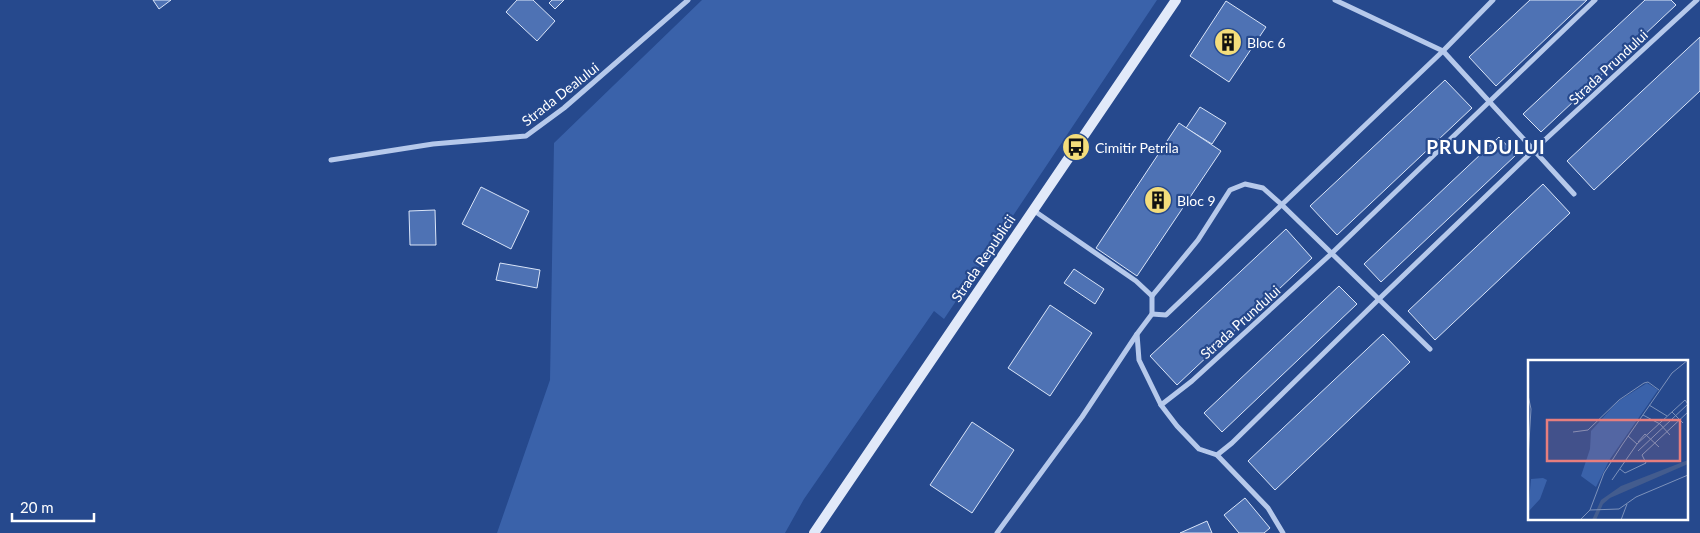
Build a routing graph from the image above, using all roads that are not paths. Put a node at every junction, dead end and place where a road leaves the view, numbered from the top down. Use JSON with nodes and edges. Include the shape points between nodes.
{"nodes":[{"id":1,"x":688,"y":0,"type":"edge"},
{"id":2,"x":1176,"y":0,"type":"edge"},
{"id":3,"x":1335,"y":0,"type":"edge"},
{"id":4,"x":1493,"y":0,"type":"edge"},
{"id":5,"x":1595,"y":0,"type":"edge"},
{"id":6,"x":1697,"y":2,"type":"edge"},
{"id":7,"x":1443,"y":52,"type":"junction"},
{"id":8,"x":1491,"y":102,"type":"junction"},
{"id":9,"x":1534,"y":150,"type":"junction"},
{"id":10,"x":332,"y":160,"type":"dead end"},
{"id":11,"x":1574,"y":194,"type":"dead end"},
{"id":12,"x":1281,"y":204,"type":"junction"},
{"id":13,"x":1033,"y":210,"type":"junction"},
{"id":14,"x":1331,"y":254,"type":"junction"},
{"id":15,"x":1152,"y":296,"type":"junction"},
{"id":16,"x":1379,"y":298,"type":"junction"},
{"id":17,"x":1152,"y":314,"type":"junction"},
{"id":18,"x":1137,"y":334,"type":"junction"},
{"id":19,"x":1430,"y":349,"type":"dead end"},
{"id":20,"x":1161,"y":405,"type":"junction"},
{"id":21,"x":1217,"y":455,"type":"junction"},
{"id":22,"x":814,"y":533,"type":"edge"},
{"id":23,"x":996,"y":533,"type":"edge"},
{"id":24,"x":1283,"y":533,"type":"edge"}],
"edges":[{"from":1,"to":10,"type":"street","name":"Strada Dealului","via":[[564,108],[526,136],[433,144]]},
{"from":2,"to":13,"type":"main road","name":"Strada Republicii"},
{"from":3,"to":7,"type":"street"},
{"from":4,"to":7,"type":"street"},
{"from":5,"to":8,"type":"street","name":"Strada Prundului"},
{"from":6,"to":9,"type":"street","name":"Strada Prundului"},
{"from":7,"to":8,"type":"street"},
{"from":7,"to":12,"type":"street"},
{"from":8,"to":9,"type":"street"},
{"from":8,"to":14,"type":"street","name":"Strada Prundului"},
{"from":9,"to":11,"type":"street"},
{"from":9,"to":16,"type":"street","name":"Strada Prundului"},
{"from":12,"to":14,"type":"street"},
{"from":12,"to":15,"type":"street","via":[[1263,188],[1245,184],[1230,190],[1198,240]]},
{"from":12,"to":17,"type":"street","via":[[1166,315]]},
{"from":13,"to":15,"type":"street","via":[[1136,281]]},
{"from":13,"to":22,"type":"main road","name":"Strada Republicii"},
{"from":14,"to":16,"type":"street"},
{"from":14,"to":20,"type":"street","name":"Strada Prundului","via":[[1192,381]]},
{"from":15,"to":17,"type":"street"},
{"from":16,"to":19,"type":"street"},
{"from":16,"to":21,"type":"street","name":"Strada Prundului","via":[[1232,444]]},
{"from":17,"to":18,"type":"street"},
{"from":18,"to":20,"type":"street","via":[[1139,360]]},
{"from":18,"to":23,"type":"street","via":[[1082,417]]},
{"from":20,"to":21,"type":"street","via":[[1199,449]]},
{"from":21,"to":24,"type":"street","via":[[1268,508]]}]}
